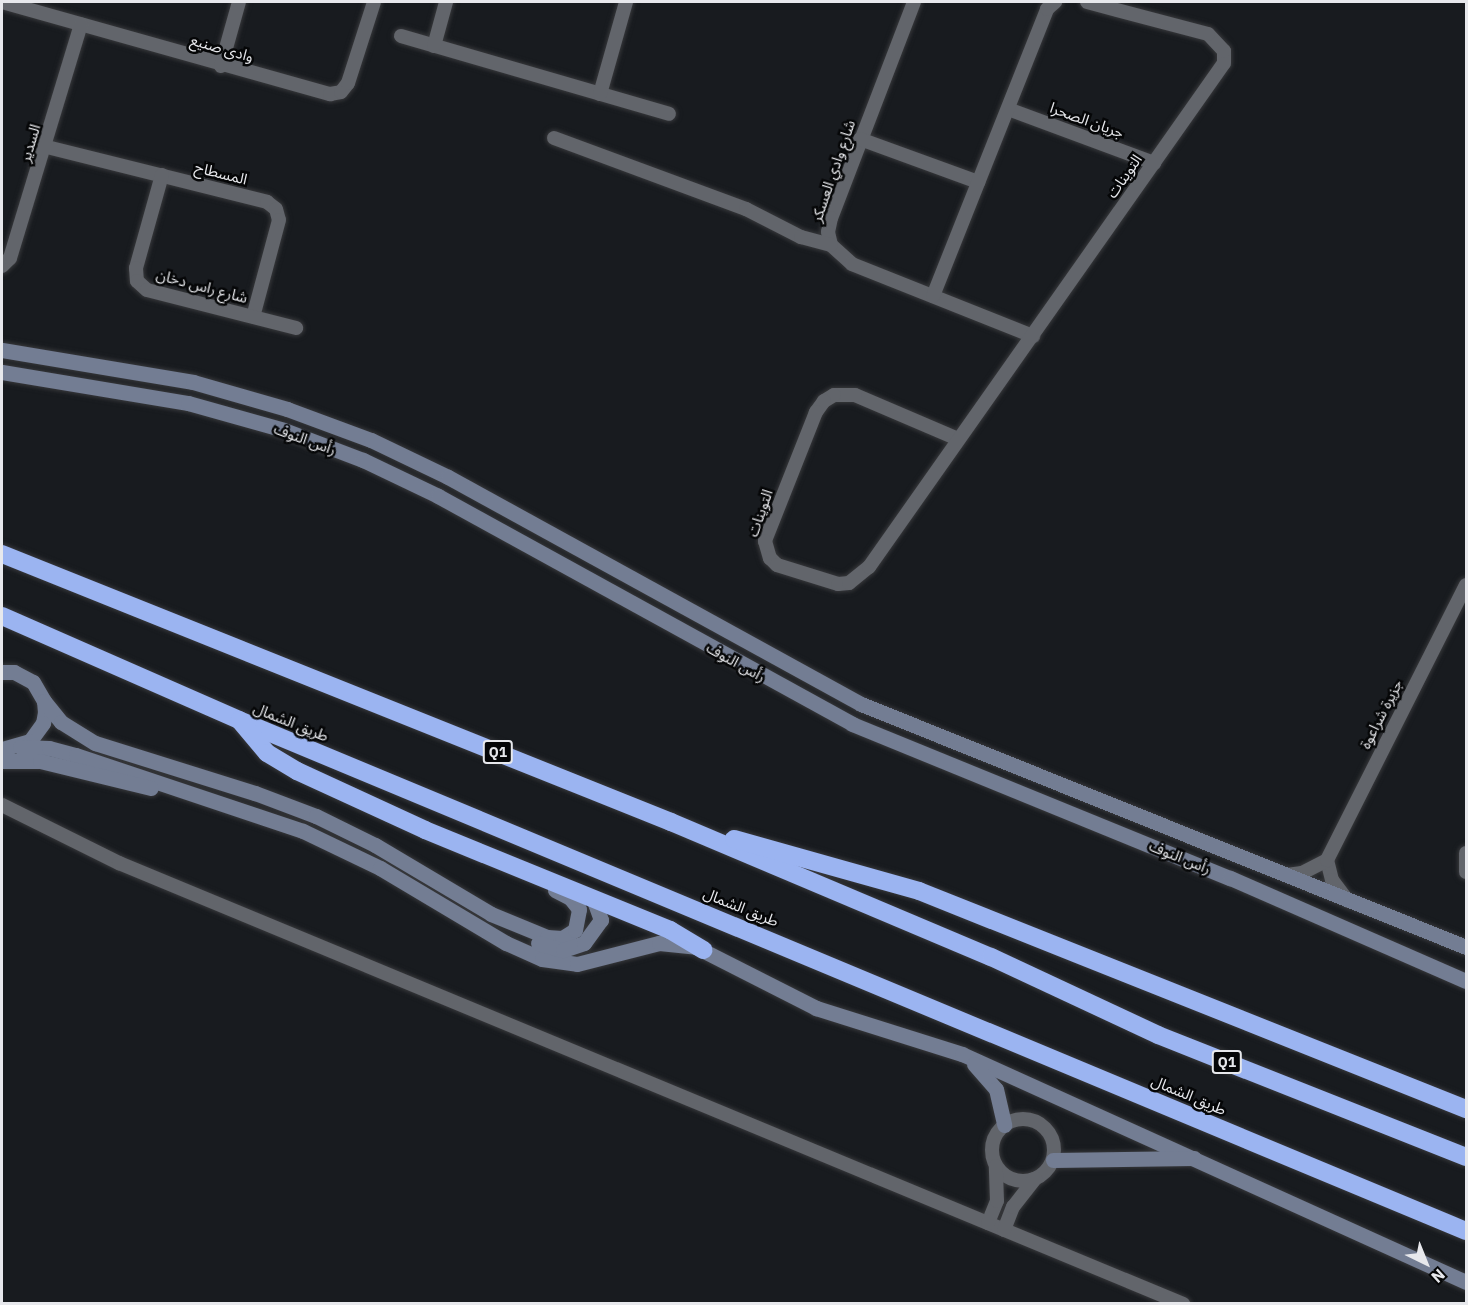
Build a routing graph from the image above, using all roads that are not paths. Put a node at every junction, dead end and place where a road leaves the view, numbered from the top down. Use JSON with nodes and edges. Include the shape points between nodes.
{"nodes":[{"id":1,"x":2,"y":2,"type":"edge"},
{"id":2,"x":238,"y":2,"type":"edge"},
{"id":3,"x":374,"y":2,"type":"edge"},
{"id":4,"x":446,"y":2,"type":"edge"},
{"id":5,"x":611,"y":2,"type":"edge"},
{"id":6,"x":914,"y":2,"type":"edge"},
{"id":7,"x":1055,"y":2,"type":"edge"},
{"id":8,"x":1087,"y":2,"type":"edge"},
{"id":9,"x":626,"y":4,"type":"edge"},
{"id":10,"x":81,"y":25,"type":"junction"},
{"id":11,"x":401,"y":36,"type":"dead end"},
{"id":12,"x":434,"y":46,"type":"junction"},
{"id":13,"x":221,"y":66,"type":"junction"},
{"id":14,"x":600,"y":94,"type":"junction"},
{"id":15,"x":1008,"y":109,"type":"junction"},
{"id":16,"x":669,"y":114,"type":"dead end"},
{"id":17,"x":554,"y":138,"type":"dead end"},
{"id":18,"x":860,"y":139,"type":"junction"},
{"id":19,"x":47,"y":147,"type":"junction"},
{"id":20,"x":1154,"y":163,"type":"junction"},
{"id":21,"x":162,"y":175,"type":"junction"},
{"id":22,"x":978,"y":182,"type":"junction"},
{"id":23,"x":831,"y":245,"type":"junction"},
{"id":24,"x":2,"y":266,"type":"edge"},
{"id":25,"x":933,"y":296,"type":"junction"},
{"id":26,"x":253,"y":317,"type":"junction"},
{"id":27,"x":296,"y":328,"type":"dead end"},
{"id":28,"x":1033,"y":336,"type":"junction"},
{"id":29,"x":2,"y":350,"type":"edge"},
{"id":30,"x":2,"y":372,"type":"edge"},
{"id":31,"x":958,"y":439,"type":"junction"},
{"id":32,"x":2,"y":554,"type":"edge"},
{"id":33,"x":1467,"y":585,"type":"edge"},
{"id":34,"x":2,"y":616,"type":"edge"},
{"id":35,"x":2,"y":671,"type":"edge"},
{"id":36,"x":44,"y":701,"type":"junction"},
{"id":37,"x":238,"y":720,"type":"junction"},
{"id":38,"x":20,"y":747,"type":"junction"},
{"id":39,"x":2,"y":749,"type":"edge"},
{"id":40,"x":2,"y":761,"type":"edge"},
{"id":41,"x":219,"y":801,"type":"junction"},
{"id":42,"x":2,"y":805,"type":"edge"},
{"id":43,"x":671,"y":822,"type":"junction"},
{"id":44,"x":1467,"y":853,"type":"edge"},
{"id":45,"x":1327,"y":860,"type":"junction"},
{"id":46,"x":514,"y":866,"type":"junction"},
{"id":47,"x":1467,"y":872,"type":"edge"},
{"id":48,"x":1287,"y":875,"type":"junction"},
{"id":49,"x":593,"y":898,"type":"junction"},
{"id":50,"x":1348,"y":901,"type":"junction"},
{"id":51,"x":491,"y":914,"type":"junction"},
{"id":52,"x":1467,"y":947,"type":"edge"},
{"id":53,"x":703,"y":950,"type":"junction"},
{"id":54,"x":1467,"y":981,"type":"edge"},
{"id":55,"x":962,"y":1054,"type":"junction"},
{"id":56,"x":1467,"y":1109,"type":"edge"},
{"id":57,"x":1004,"y":1125,"type":"junction"},
{"id":58,"x":1467,"y":1157,"type":"edge"},
{"id":59,"x":1196,"y":1158,"type":"junction"},
{"id":60,"x":1053,"y":1160,"type":"junction"},
{"id":61,"x":996,"y":1166,"type":"junction"},
{"id":62,"x":1035,"y":1179,"type":"junction"},
{"id":63,"x":988,"y":1223,"type":"junction"},
{"id":64,"x":1004,"y":1230,"type":"junction"},
{"id":65,"x":1467,"y":1231,"type":"edge"},
{"id":66,"x":1467,"y":1282,"type":"edge"},
{"id":67,"x":1183,"y":1304,"type":"edge"}],
"edges":[{"from":1,"to":10,"type":"street","name":"وادى صنيع"},
{"from":2,"to":13,"type":"street"},
{"from":3,"to":13,"type":"street","name":"وادى صنيع","via":[[348,83],[341,92],[330,94]]},
{"from":4,"to":12,"type":"street"},
{"from":5,"to":9,"type":"street"},
{"from":6,"to":18,"type":"street","name":"شارع وادي العسكر"},
{"from":7,"to":15,"type":"street","via":[[1047,9]]},
{"from":8,"to":20,"type":"street","name":"التوينات","via":[[1208,34],[1224,51],[1218,75]]},
{"from":9,"to":14,"type":"street"},
{"from":10,"to":13,"type":"street","name":"وادى صنيع"},
{"from":10,"to":19,"type":"street","name":"السدير"},
{"from":11,"to":12,"type":"street"},
{"from":12,"to":14,"type":"street"},
{"from":14,"to":16,"type":"street"},
{"from":15,"to":20,"type":"street","name":"جريان الصحرا"},
{"from":15,"to":22,"type":"street"},
{"from":17,"to":23,"type":"street","via":[[746,209],[801,237]]},
{"from":18,"to":22,"type":"street"},
{"from":18,"to":23,"type":"street","name":"شارع وادي العسكر","via":[[831,218]]},
{"from":19,"to":21,"type":"street","name":"المسطاح"},
{"from":19,"to":24,"type":"street","name":"السدير","via":[[10,258]]},
{"from":20,"to":28,"type":"street","name":"التوينات"},
{"from":21,"to":26,"type":"street","name":"المسطاح","via":[[267,202],[276,209],[279,220]]},
{"from":21,"to":26,"type":"street","name":"شارع راس دخان","via":[[136,268],[137,281],[147,290]]},
{"from":22,"to":25,"type":"street"},
{"from":23,"to":25,"type":"street","name":"شارع وادي العسكر","via":[[852,264]]},
{"from":25,"to":28,"type":"street","name":"شارع وادي العسكر"},
{"from":26,"to":27,"type":"street","name":"شارع راس دخان"},
{"from":28,"to":31,"type":"street","name":"التوينات"},
{"from":29,"to":48,"type":"street","name":"رأس النوف","via":[[193,382],[287,409],[371,440],[448,477],[861,704]]},
{"from":30,"to":54,"type":"street","name":"رأس النوف","via":[[188,403],[284,430],[363,460],[438,496],[852,724],[1230,878]]},
{"from":31,"to":31,"type":"street","name":"التوينات","via":[[860,576],[849,583],[826,582],[777,565],[770,558],[765,541],[816,412],[824,401],[834,395],[855,395]]},
{"from":32,"to":43,"type":"highway","number":"Q1"},
{"from":33,"to":45,"type":"street","name":"جزيرة شراعوة"},
{"from":34,"to":37,"type":"highway","name":"طريق الشمال"},
{"from":35,"to":36,"type":"street","via":[[33,682]]},
{"from":36,"to":38,"type":"street","via":[[43,723],[30,741]]},
{"from":36,"to":51,"type":"street","via":[[61,722],[83,738],[316,816],[375,845]]},
{"from":37,"to":46,"type":"highway","via":[[258,744],[286,766],[380,811]]},
{"from":37,"to":65,"type":"highway","name":"طريق الشمال"},
{"from":38,"to":39,"type":"street"},
{"from":38,"to":41,"type":"street","via":[[62,751]]},
{"from":40,"to":41,"type":"street","via":[[40,761]]},
{"from":41,"to":53,"type":"street","via":[[355,855],[506,943],[542,959],[586,963],[667,942]]},
{"from":42,"to":63,"type":"street","via":[[119,862]]},
{"from":43,"to":56,"type":"highway","via":[[919,891]]},
{"from":43,"to":58,"type":"highway","number":"Q1","via":[[991,957],[1158,1035]]},
{"from":44,"to":47,"type":"street"},
{"from":45,"to":48,"type":"street","via":[[1307,871]]},
{"from":45,"to":50,"type":"street","via":[[1332,880]]},
{"from":46,"to":49,"type":"highway"},
{"from":46,"to":51,"type":"street","via":[[532,880],[570,897],[579,909],[578,924],[569,935],[554,939]]},
{"from":48,"to":50,"type":"street","name":"رأس النوف"},
{"from":49,"to":51,"type":"street","via":[[600,908],[599,926],[585,943],[571,949],[556,949],[537,942],[500,923]]},
{"from":49,"to":53,"type":"highway","via":[[679,934]]},
{"from":50,"to":52,"type":"street","name":"رأس النوف"},
{"from":53,"to":55,"type":"street","via":[[816,1008]]},
{"from":55,"to":57,"type":"street","via":[[996,1089]]},
{"from":55,"to":59,"type":"street"},
{"from":57,"to":60,"type":"street","via":[[1023,1119],[1042,1125],[1053,1140]]},
{"from":57,"to":61,"type":"street","via":[[992,1144]]},
{"from":59,"to":60,"type":"street"},
{"from":59,"to":66,"type":"street"},
{"from":60,"to":62,"type":"street"},
{"from":61,"to":62,"type":"street","via":[[1009,1178]]},
{"from":61,"to":63,"type":"street","via":[[997,1201]]},
{"from":62,"to":64,"type":"street","via":[[1013,1208]]},
{"from":63,"to":64,"type":"street"},
{"from":64,"to":67,"type":"street"}]}
